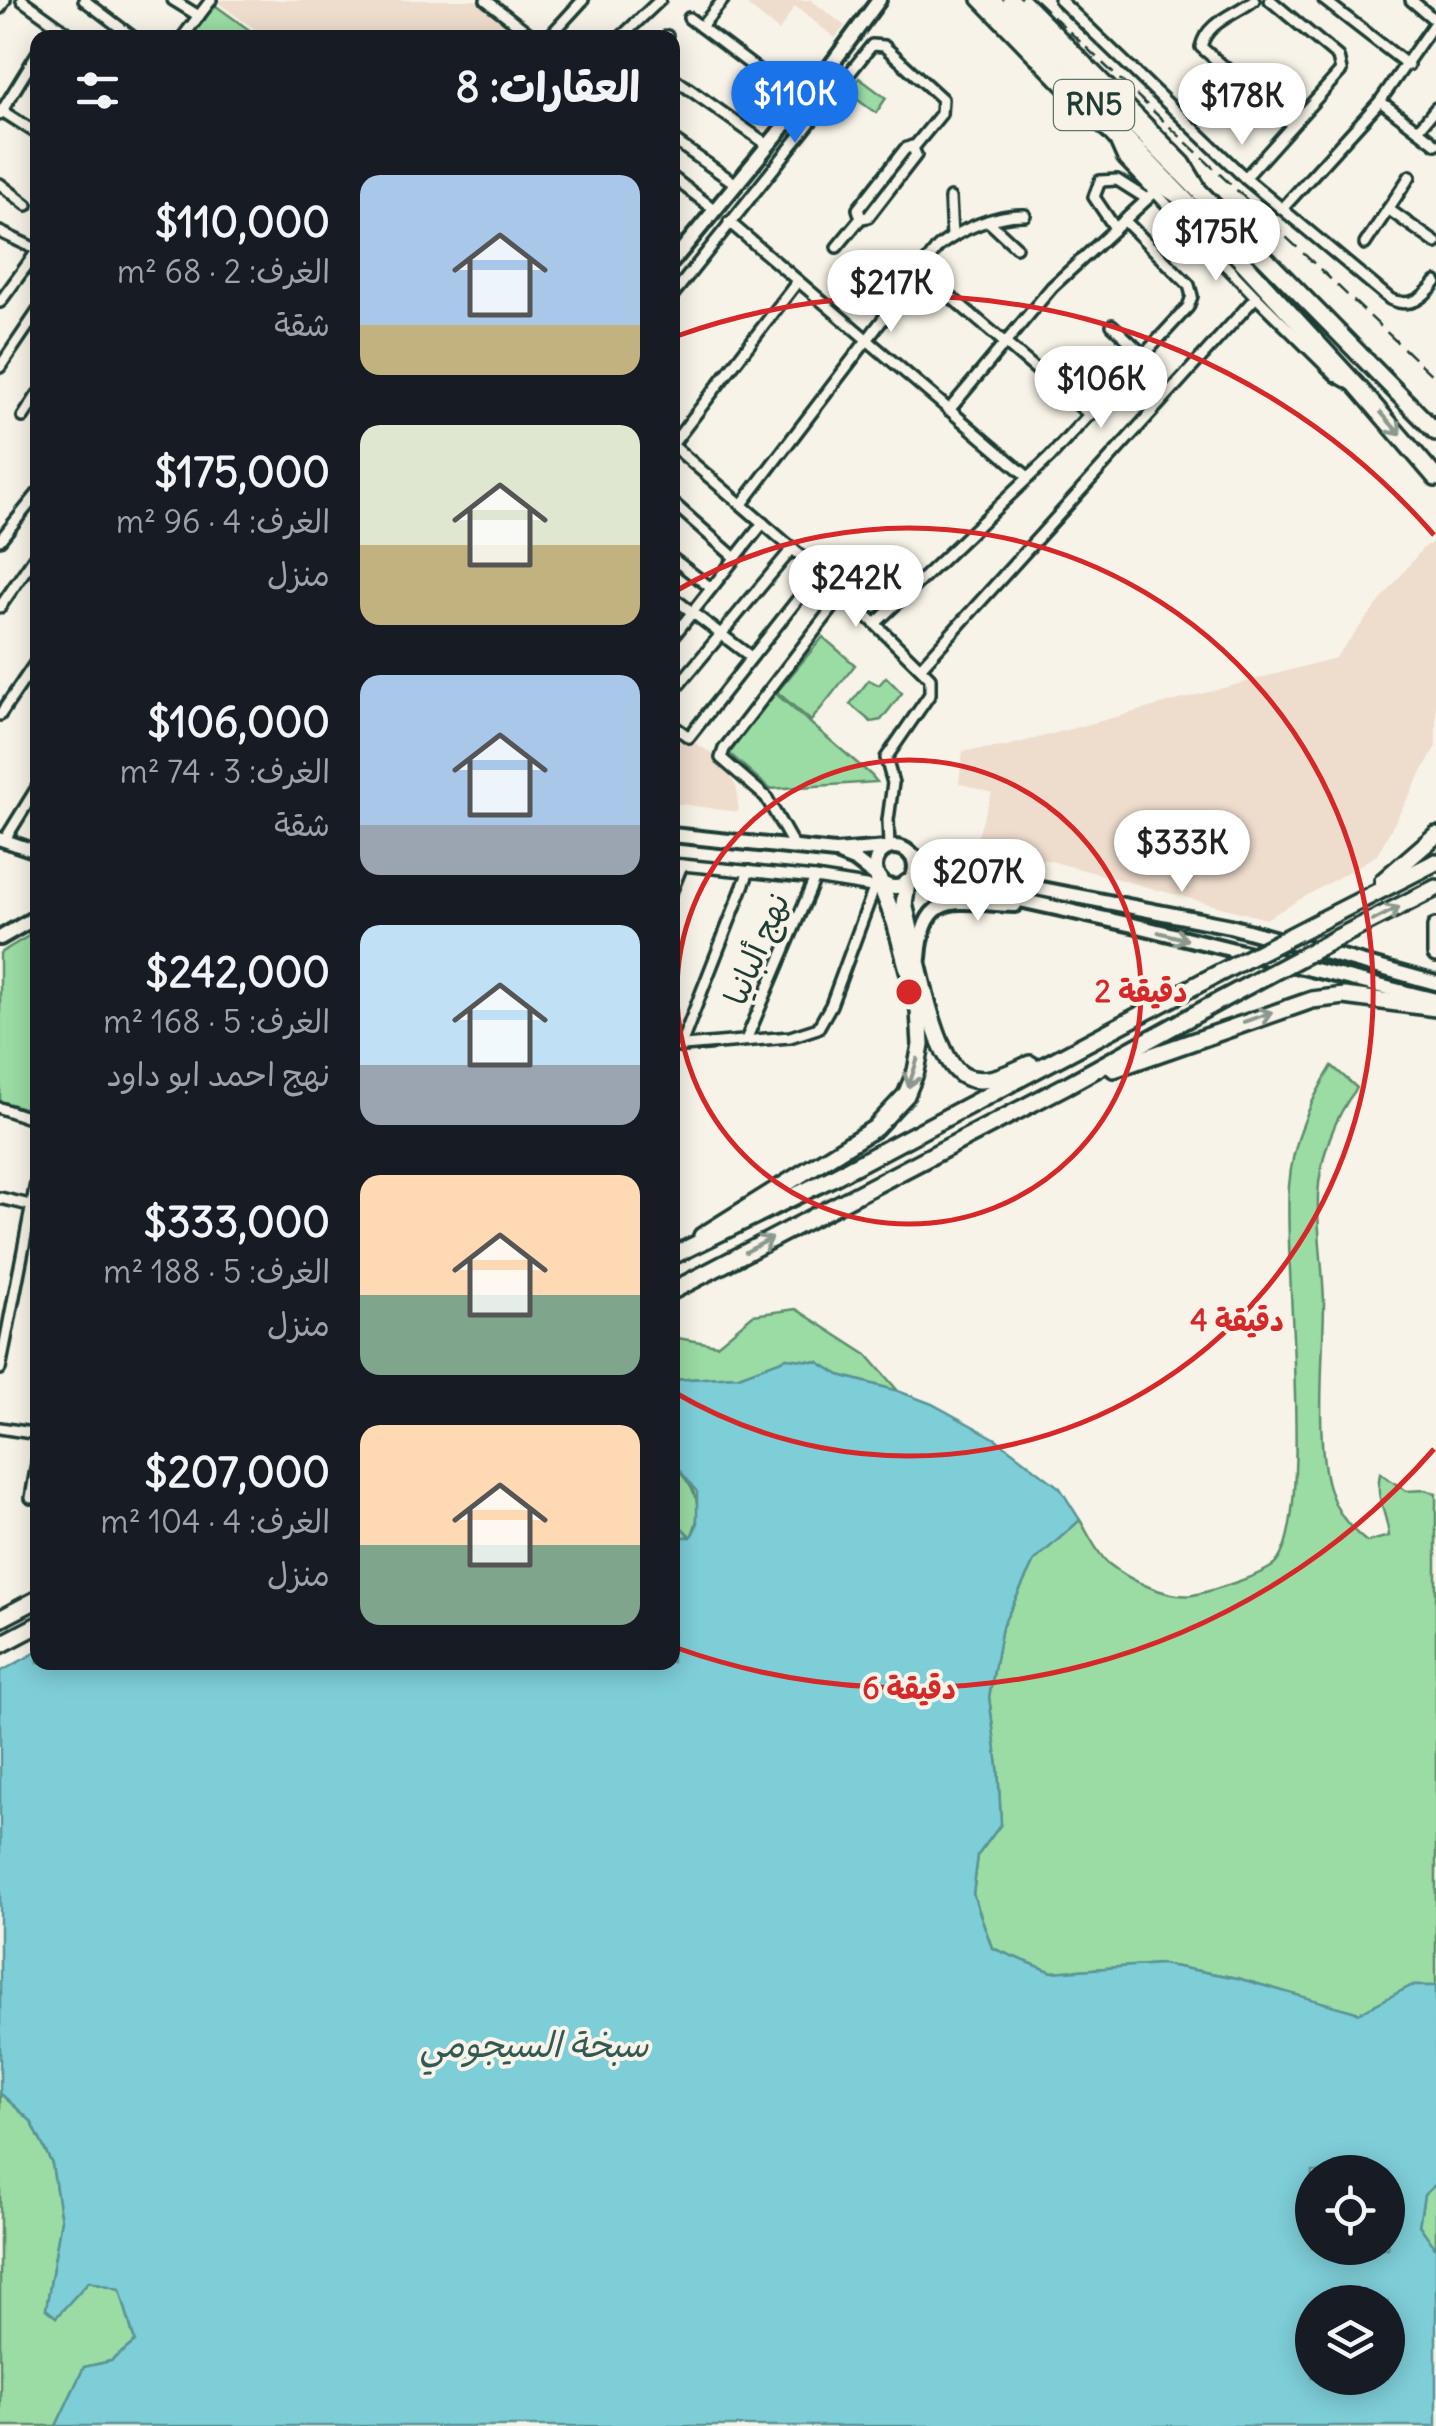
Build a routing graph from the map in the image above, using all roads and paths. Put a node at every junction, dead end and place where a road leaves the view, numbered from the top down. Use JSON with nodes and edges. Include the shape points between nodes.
{"nodes":[{"id":1,"x":5,"y":0,"type":"edge"},
{"id":2,"x":22,"y":0,"type":"edge"},
{"id":3,"x":84,"y":0,"type":"edge"},
{"id":4,"x":173,"y":0,"type":"edge"},
{"id":5,"x":212,"y":0,"type":"edge"},
{"id":6,"x":484,"y":0,"type":"edge"},
{"id":7,"x":507,"y":0,"type":"edge"},
{"id":8,"x":583,"y":0,"type":"edge"},
{"id":9,"x":660,"y":0,"type":"edge"},
{"id":10,"x":722,"y":0,"type":"edge"},
{"id":11,"x":880,"y":0,"type":"edge"},
{"id":12,"x":978,"y":0,"type":"edge"},
{"id":13,"x":992,"y":0,"type":"edge"},
{"id":14,"x":1011,"y":0,"type":"edge"},
{"id":15,"x":1025,"y":0,"type":"edge"},
{"id":16,"x":1078,"y":0,"type":"edge"},
{"id":17,"x":1254,"y":0,"type":"edge"},
{"id":18,"x":1270,"y":0,"type":"edge"},
{"id":19,"x":1324,"y":0,"type":"edge"},
{"id":20,"x":1411,"y":0,"type":"edge"},
{"id":21,"x":1063,"y":3,"type":"edge"},
{"id":22,"x":0,"y":8,"type":"edge"},
{"id":23,"x":498,"y":9,"type":"junction"},
{"id":24,"x":199,"y":16,"type":"junction"},
{"id":25,"x":689,"y":18,"type":"dead end"},
{"id":26,"x":1436,"y":21,"type":"edge"},
{"id":27,"x":56,"y":24,"type":"junction"},
{"id":28,"x":701,"y":27,"type":"junction"},
{"id":29,"x":53,"y":30,"type":"edge"},
{"id":30,"x":64,"y":30,"type":"edge"},
{"id":31,"x":123,"y":30,"type":"edge"},
{"id":32,"x":189,"y":30,"type":"edge"},
{"id":33,"x":189,"y":30,"type":"edge"},
{"id":34,"x":515,"y":30,"type":"edge"},
{"id":35,"x":518,"y":30,"type":"edge"},
{"id":36,"x":555,"y":30,"type":"edge"},
{"id":37,"x":628,"y":30,"type":"edge"},
{"id":38,"x":30,"y":65,"type":"edge"},
{"id":39,"x":1408,"y":65,"type":"junction"},
{"id":40,"x":680,"y":83,"type":"edge"},
{"id":41,"x":1380,"y":101,"type":"junction"},
{"id":42,"x":803,"y":103,"type":"junction"},
{"id":43,"x":1436,"y":108,"type":"edge"},
{"id":44,"x":1,"y":112,"type":"edge"},
{"id":45,"x":816,"y":114,"type":"junction"},
{"id":46,"x":1292,"y":125,"type":"junction"},
{"id":47,"x":30,"y":129,"type":"edge"},
{"id":48,"x":1418,"y":130,"type":"junction"},
{"id":49,"x":1116,"y":141,"type":"junction"},
{"id":50,"x":768,"y":144,"type":"junction"},
{"id":51,"x":1436,"y":144,"type":"edge"},
{"id":52,"x":680,"y":145,"type":"edge"},
{"id":53,"x":1410,"y":176,"type":"dead end"},
{"id":54,"x":1245,"y":178,"type":"junction"},
{"id":55,"x":680,"y":183,"type":"edge"},
{"id":56,"x":0,"y":184,"type":"edge"},
{"id":57,"x":736,"y":184,"type":"junction"},
{"id":58,"x":1156,"y":191,"type":"junction"},
{"id":59,"x":950,"y":198,"type":"dead end"},
{"id":60,"x":1147,"y":199,"type":"junction"},
{"id":61,"x":27,"y":205,"type":"dead end"},
{"id":62,"x":1201,"y":206,"type":"junction"},
{"id":63,"x":1388,"y":208,"type":"junction"},
{"id":64,"x":1282,"y":209,"type":"junction"},
{"id":65,"x":716,"y":210,"type":"junction"},
{"id":66,"x":1024,"y":216,"type":"dead end"},
{"id":67,"x":1124,"y":220,"type":"junction"},
{"id":68,"x":729,"y":222,"type":"junction"},
{"id":69,"x":988,"y":222,"type":"junction"},
{"id":70,"x":1115,"y":228,"type":"junction"},
{"id":71,"x":1,"y":235,"type":"edge"},
{"id":72,"x":952,"y":237,"type":"junction"},
{"id":73,"x":1436,"y":243,"type":"edge"},
{"id":74,"x":680,"y":244,"type":"edge"},
{"id":75,"x":1365,"y":244,"type":"dead end"},
{"id":76,"x":1016,"y":246,"type":"dead end"},
{"id":77,"x":30,"y":247,"type":"edge"},
{"id":78,"x":837,"y":247,"type":"dead end"},
{"id":79,"x":30,"y":260,"type":"edge"},
{"id":80,"x":919,"y":270,"type":"junction"},
{"id":81,"x":798,"y":280,"type":"junction"},
{"id":82,"x":1436,"y":282,"type":"edge"},
{"id":83,"x":680,"y":286,"type":"edge"},
{"id":84,"x":1431,"y":294,"type":"edge"},
{"id":85,"x":1256,"y":297,"type":"junction"},
{"id":86,"x":0,"y":302,"type":"edge"},
{"id":87,"x":30,"y":323,"type":"edge"},
{"id":88,"x":1112,"y":325,"type":"dead end"},
{"id":89,"x":866,"y":339,"type":"junction"},
{"id":90,"x":1004,"y":342,"type":"junction"},
{"id":91,"x":1144,"y":356,"type":"junction"},
{"id":92,"x":0,"y":366,"type":"edge"},
{"id":93,"x":1358,"y":386,"type":"junction"},
{"id":94,"x":30,"y":406,"type":"edge"},
{"id":95,"x":949,"y":410,"type":"junction"},
{"id":96,"x":1090,"y":416,"type":"junction"},
{"id":97,"x":23,"y":417,"type":"dead end"},
{"id":98,"x":1436,"y":432,"type":"edge"},
{"id":99,"x":680,"y":435,"type":"edge"},
{"id":100,"x":680,"y":452,"type":"edge"},
{"id":101,"x":1028,"y":477,"type":"junction"},
{"id":102,"x":1436,"y":478,"type":"edge"},
{"id":103,"x":30,"y":503,"type":"edge"},
{"id":104,"x":742,"y":504,"type":"junction"},
{"id":105,"x":680,"y":509,"type":"edge"},
{"id":106,"x":763,"y":523,"type":"junction"},
{"id":107,"x":0,"y":540,"type":"edge"},
{"id":108,"x":792,"y":549,"type":"junction"},
{"id":109,"x":734,"y":557,"type":"junction"},
{"id":110,"x":30,"y":564,"type":"edge"},
{"id":111,"x":680,"y":564,"type":"edge"},
{"id":112,"x":820,"y":570,"type":"junction"},
{"id":113,"x":711,"y":588,"type":"junction"},
{"id":114,"x":844,"y":593,"type":"junction"},
{"id":115,"x":680,"y":603,"type":"edge"},
{"id":116,"x":0,"y":607,"type":"edge"},
{"id":117,"x":692,"y":613,"type":"junction"},
{"id":118,"x":876,"y":623,"type":"junction"},
{"id":119,"x":680,"y":628,"type":"edge"},
{"id":120,"x":722,"y":634,"type":"junction"},
{"id":121,"x":751,"y":656,"type":"junction"},
{"id":122,"x":921,"y":667,"type":"junction"},
{"id":123,"x":30,"y":671,"type":"edge"},
{"id":124,"x":680,"y":684,"type":"edge"},
{"id":125,"x":0,"y":715,"type":"edge"},
{"id":126,"x":680,"y":730,"type":"edge"},
{"id":127,"x":30,"y":808,"type":"edge"},
{"id":128,"x":1436,"y":835,"type":"edge"},
{"id":129,"x":680,"y":837,"type":"edge"},
{"id":130,"x":2,"y":840,"type":"edge"},
{"id":131,"x":795,"y":848,"type":"junction"},
{"id":132,"x":888,"y":848,"type":"junction"},
{"id":133,"x":30,"y":849,"type":"edge"},
{"id":134,"x":834,"y":852,"type":"junction"},
{"id":135,"x":910,"y":854,"type":"junction"},
{"id":136,"x":1436,"y":862,"type":"edge"},
{"id":137,"x":680,"y":864,"type":"edge"},
{"id":138,"x":749,"y":871,"type":"junction"},
{"id":139,"x":815,"y":878,"type":"junction"},
{"id":140,"x":875,"y":883,"type":"junction"},
{"id":141,"x":907,"y":883,"type":"junction"},
{"id":142,"x":1436,"y":888,"type":"edge"},
{"id":143,"x":1352,"y":905,"type":"junction"},
{"id":144,"x":1046,"y":906,"type":"junction"},
{"id":145,"x":30,"y":921,"type":"edge"},
{"id":146,"x":1436,"y":927,"type":"edge"},
{"id":147,"x":0,"y":938,"type":"edge"},
{"id":148,"x":1436,"y":954,"type":"edge"},
{"id":149,"x":919,"y":960,"type":"junction"},
{"id":150,"x":1436,"y":983,"type":"edge"},
{"id":151,"x":1436,"y":1000,"type":"edge"},
{"id":152,"x":1436,"y":1008,"type":"edge"},
{"id":153,"x":680,"y":1037,"type":"edge"},
{"id":154,"x":746,"y":1040,"type":"junction"},
{"id":155,"x":1094,"y":1040,"type":"junction"},
{"id":156,"x":680,"y":1047,"type":"edge"},
{"id":157,"x":1068,"y":1085,"type":"junction"},
{"id":158,"x":0,"y":1108,"type":"edge"},
{"id":159,"x":30,"y":1117,"type":"edge"},
{"id":160,"x":0,"y":1198,"type":"edge"},
{"id":161,"x":30,"y":1205,"type":"edge"},
{"id":162,"x":30,"y":1225,"type":"edge"},
{"id":163,"x":688,"y":1246,"type":"junction"},
{"id":164,"x":680,"y":1251,"type":"edge"},
{"id":165,"x":680,"y":1287,"type":"edge"},
{"id":166,"x":0,"y":1369,"type":"edge"},
{"id":167,"x":0,"y":1428,"type":"edge"},
{"id":168,"x":30,"y":1433,"type":"edge"},
{"id":169,"x":30,"y":1603,"type":"edge"},
{"id":170,"x":0,"y":1619,"type":"edge"},
{"id":171,"x":30,"y":1629,"type":"edge"},
{"id":172,"x":0,"y":1644,"type":"edge"}],
"edges":[{"from":1,"to":22,"type":"street"},
{"from":2,"to":27,"type":"street"},
{"from":3,"to":31,"type":"street"},
{"from":4,"to":24,"type":"street"},
{"from":5,"to":24,"type":"street"},
{"from":5,"to":33,"type":"street"},
{"from":6,"to":23,"type":"street"},
{"from":6,"to":34,"type":"street","via":[[518,26]]},
{"from":7,"to":23,"type":"street"},
{"from":8,"to":36,"type":"street"},
{"from":9,"to":37,"type":"street"},
{"from":10,"to":28,"type":"street"},
{"from":11,"to":42,"type":"main road"},
{"from":12,"to":49,"type":"street"},
{"from":13,"to":62,"type":"highway","number":"RN5"},
{"from":14,"to":62,"type":"highway","number":"RN5"},
{"from":15,"to":62,"type":"street","via":[[1184,162]]},
{"from":16,"to":21,"type":"street"},
{"from":17,"to":46,"type":"street","via":[[1216,24],[1200,47]]},
{"from":18,"to":46,"type":"street","via":[[1342,63]]},
{"from":19,"to":39,"type":"street"},
{"from":20,"to":26,"type":"street"},
{"from":21,"to":54,"type":"street"},
{"from":23,"to":35,"type":"street"},
{"from":24,"to":32,"type":"street"},
{"from":25,"to":28,"type":"street"},
{"from":26,"to":39,"type":"street"},
{"from":27,"to":29,"type":"street"},
{"from":27,"to":30,"type":"street"},
{"from":28,"to":42,"type":"street"},
{"from":38,"to":44,"type":"street"},
{"from":39,"to":41,"type":"street"},
{"from":40,"to":50,"type":"street"},
{"from":41,"to":48,"type":"street"},
{"from":41,"to":64,"type":"street"},
{"from":42,"to":45,"type":"street"},
{"from":42,"to":50,"type":"main road"},
{"from":43,"to":48,"type":"street"},
{"from":44,"to":47,"type":"street"},
{"from":45,"to":68,"type":"street"},
{"from":45,"to":78,"type":"street","via":[[866,48],[881,45],[943,103],[941,114],[860,207],[860,218]]},
{"from":46,"to":54,"type":"street"},
{"from":48,"to":51,"type":"street"},
{"from":49,"to":58,"type":"street","via":[[1119,154]]},
{"from":49,"to":62,"type":"street","via":[[1160,187]]},
{"from":50,"to":57,"type":"main road"},
{"from":52,"to":57,"type":"street"},
{"from":53,"to":63,"type":"street"},
{"from":54,"to":64,"type":"street"},
{"from":55,"to":65,"type":"street"},
{"from":56,"to":61,"type":"street"},
{"from":57,"to":65,"type":"main road"},
{"from":58,"to":60,"type":"street"},
{"from":58,"to":85,"type":"street"},
{"from":59,"to":72,"type":"street"},
{"from":60,"to":67,"type":"street"},
{"from":60,"to":70,"type":"street","via":[[1117,180],[1100,181],[1094,197]]},
{"from":62,"to":93,"type":"highway","number":"RN5"},
{"from":62,"to":98,"type":"highway","number":"RN5"},
{"from":63,"to":73,"type":"street"},
{"from":63,"to":75,"type":"street"},
{"from":64,"to":84,"type":"street","via":[[1390,299],[1408,303]]},
{"from":65,"to":74,"type":"main road"},
{"from":66,"to":69,"type":"street"},
{"from":67,"to":70,"type":"street"},
{"from":67,"to":91,"type":"street","via":[[1191,290],[1188,307]]},
{"from":68,"to":81,"type":"street"},
{"from":68,"to":83,"type":"street"},
{"from":69,"to":72,"type":"street"},
{"from":69,"to":76,"type":"street"},
{"from":70,"to":90,"type":"street"},
{"from":71,"to":77,"type":"street"},
{"from":72,"to":80,"type":"street"},
{"from":79,"to":86,"type":"street"},
{"from":80,"to":89,"type":"street"},
{"from":80,"to":90,"type":"street"},
{"from":81,"to":89,"type":"street"},
{"from":81,"to":99,"type":"street"},
{"from":82,"to":84,"type":"street"},
{"from":85,"to":93,"type":"street","via":[[1341,380]]},
{"from":85,"to":122,"type":"street"},
{"from":87,"to":92,"type":"street"},
{"from":88,"to":91,"type":"street"},
{"from":89,"to":95,"type":"street"},
{"from":89,"to":104,"type":"street"},
{"from":90,"to":95,"type":"street"},
{"from":90,"to":96,"type":"street"},
{"from":91,"to":96,"type":"street"},
{"from":93,"to":102,"type":"highway","number":"RN5","one_way":true},
{"from":94,"to":97,"type":"street"},
{"from":95,"to":101,"type":"street"},
{"from":96,"to":101,"type":"street"},
{"from":100,"to":104,"type":"street"},
{"from":101,"to":118,"type":"street"},
{"from":103,"to":107,"type":"street"},
{"from":104,"to":106,"type":"street"},
{"from":105,"to":109,"type":"street"},
{"from":106,"to":108,"type":"street"},
{"from":106,"to":109,"type":"street"},
{"from":108,"to":112,"type":"street"},
{"from":108,"to":120,"type":"street"},
{"from":109,"to":113,"type":"street"},
{"from":110,"to":116,"type":"street"},
{"from":111,"to":113,"type":"street"},
{"from":112,"to":114,"type":"street"},
{"from":112,"to":121,"type":"street"},
{"from":113,"to":117,"type":"street"},
{"from":114,"to":118,"type":"street"},
{"from":114,"to":131,"type":"street","via":[[722,758],[758,788]]},
{"from":115,"to":117,"type":"street"},
{"from":117,"to":119,"type":"street"},
{"from":117,"to":120,"type":"street"},
{"from":118,"to":122,"type":"street"},
{"from":120,"to":121,"type":"street"},
{"from":120,"to":124,"type":"street"},
{"from":121,"to":126,"type":"street","via":[[689,737]]},
{"from":122,"to":132,"type":"street","via":[[930,678],[930,694],[886,758],[893,786]]},
{"from":123,"to":125,"type":"street"},
{"from":127,"to":130,"type":"street"},
{"from":128,"to":143,"type":"highway"},
{"from":129,"to":131,"type":"main road"},
{"from":130,"to":133,"type":"street"},
{"from":131,"to":134,"type":"main road"},
{"from":132,"to":134,"type":"main road"},
{"from":132,"to":135,"type":"main road"},
{"from":132,"to":140,"type":"main road","via":[[875,861]]},
{"from":134,"to":140,"type":"main road","via":[[856,860]]},
{"from":135,"to":141,"type":"main road","via":[[915,866]]},
{"from":135,"to":150,"type":"main road","via":[[934,868],[1230,926]]},
{"from":136,"to":143,"type":"highway"},
{"from":137,"to":138,"type":"street"},
{"from":138,"to":139,"type":"street"},
{"from":138,"to":153,"type":"street"},
{"from":139,"to":140,"type":"street"},
{"from":139,"to":154,"type":"street","name":"نهج ألبانيا"},
{"from":140,"to":141,"type":"main road"},
{"from":140,"to":154,"type":"street","via":[[823,1022],[808,1033]]},
{"from":140,"to":163,"type":"highway","one_way":true,"via":[[895,922],[920,1010],[921,1045],[906,1094],[875,1128]]},
{"from":141,"to":144,"type":"main road","via":[[930,880]]},
{"from":141,"to":149,"type":"highway","via":[[904,904]]},
{"from":157,"to":142,"type":"highway","one_way":true,"bridge":true},
{"from":143,"to":155,"type":"highway","bridge":true},
{"from":144,"to":149,"type":"main road","via":[[946,904],[926,920]]},
{"from":144,"to":151,"type":"main road","one_way":true},
{"from":145,"to":147,"type":"main road"},
{"from":146,"to":148,"type":"highway"},
{"from":149,"to":155,"type":"highway","via":[[940,1048],[964,1076],[998,1078]]},
{"from":157,"to":152,"type":"highway","one_way":true,"via":[[1312,1000],[1344,996]]},
{"from":154,"to":156,"type":"street"},
{"from":155,"to":163,"type":"highway"},
{"from":165,"to":157,"type":"highway","one_way":true},
{"from":158,"to":159,"type":"street"},
{"from":160,"to":161,"type":"street"},
{"from":162,"to":166,"type":"street"},
{"from":163,"to":164,"type":"highway"},
{"from":167,"to":168,"type":"street"},
{"from":169,"to":170,"type":"highway"},
{"from":171,"to":172,"type":"highway"}]}
